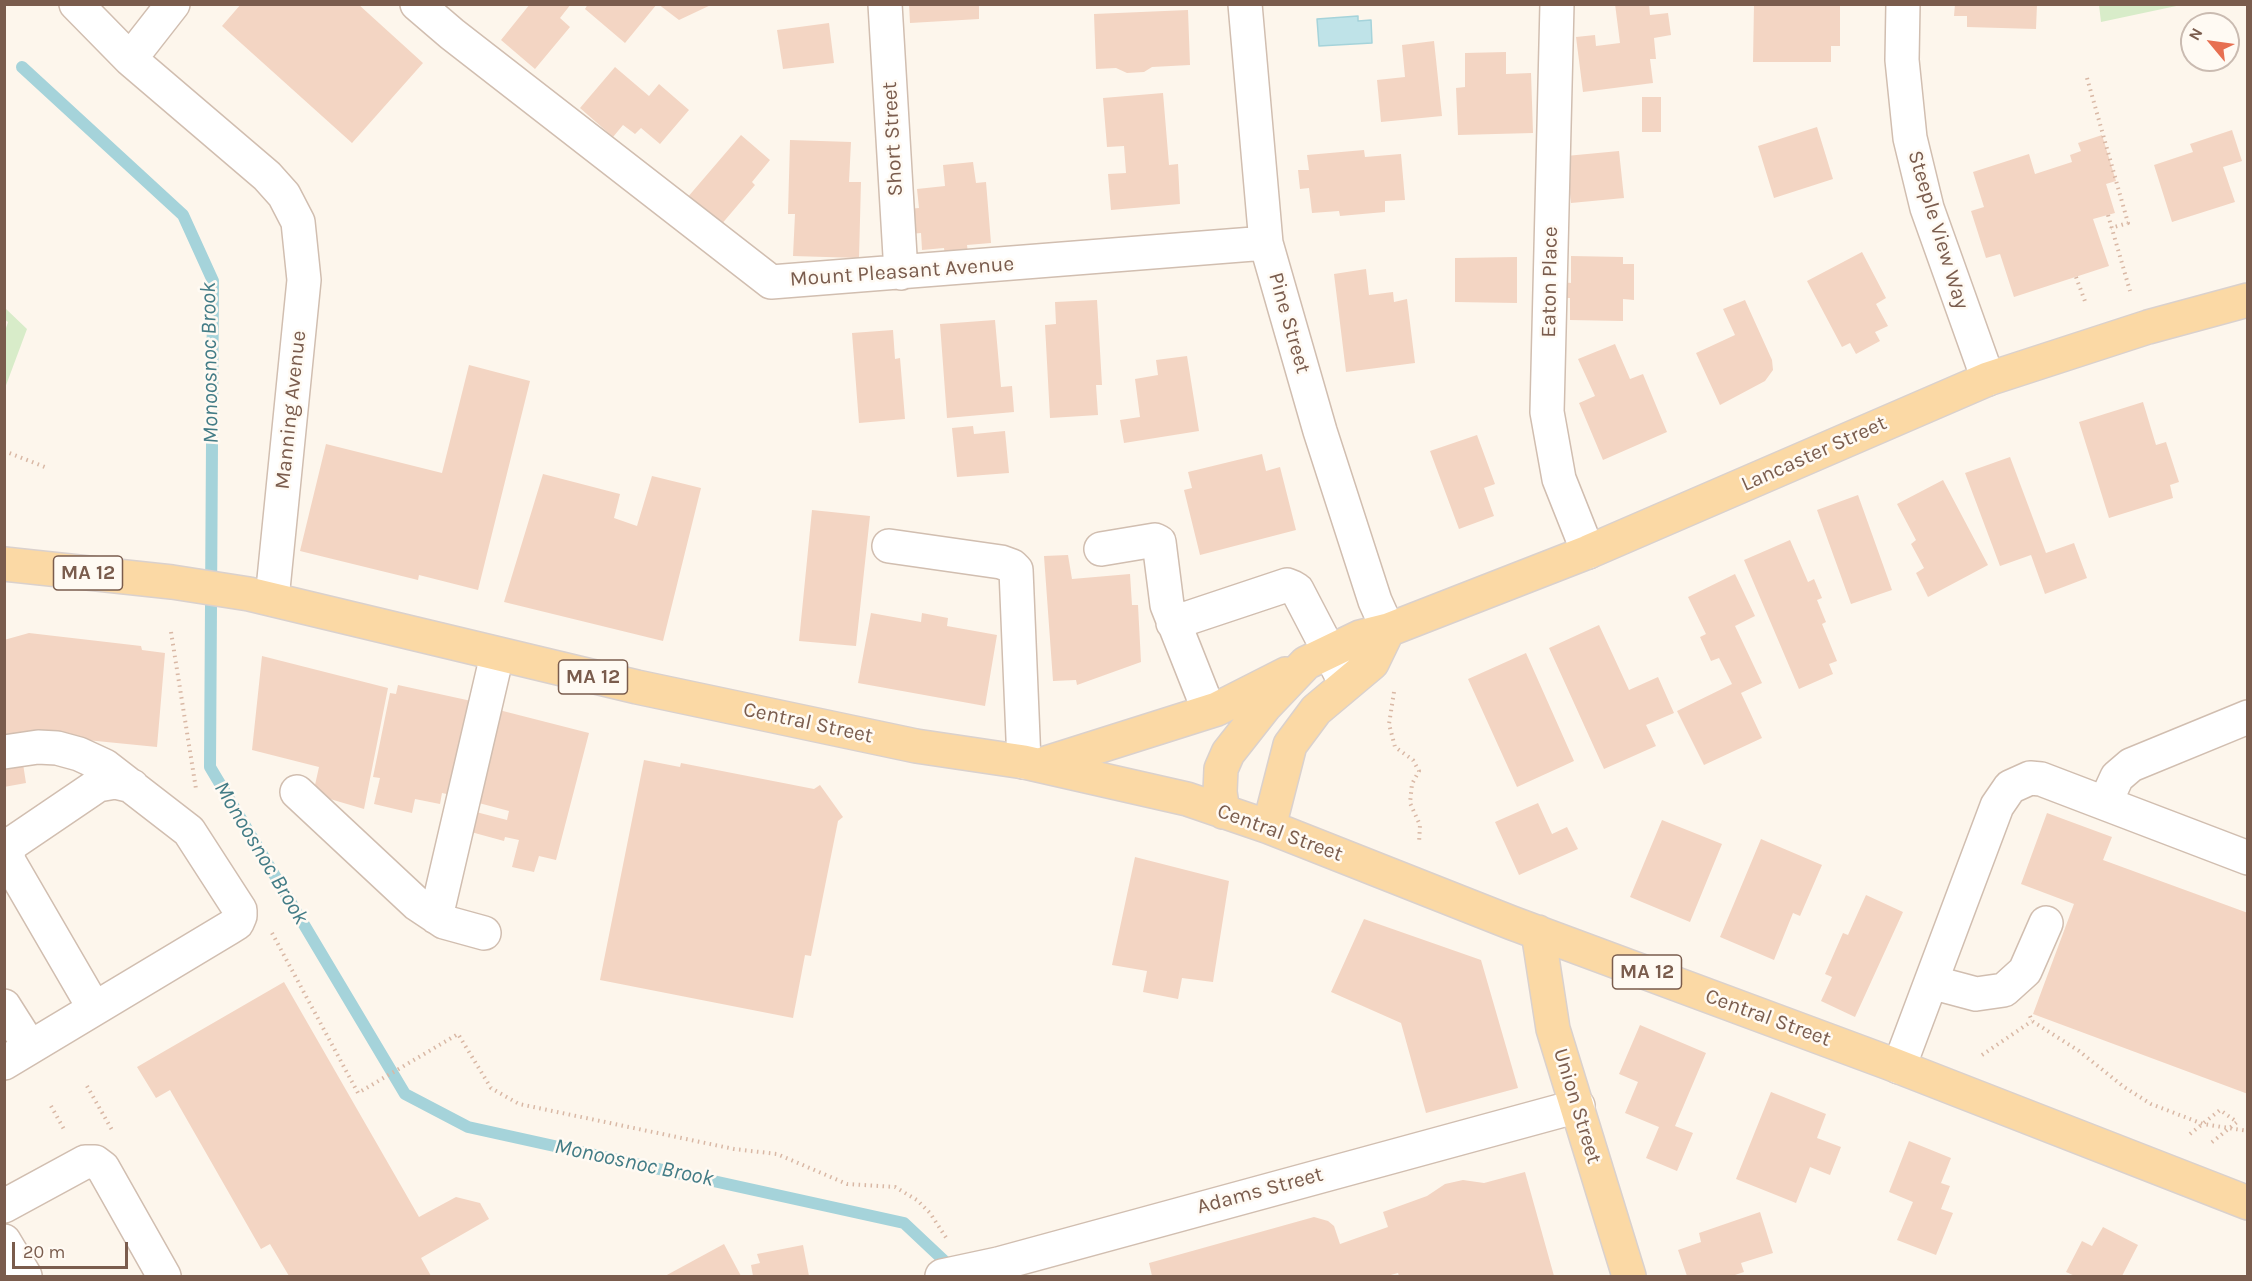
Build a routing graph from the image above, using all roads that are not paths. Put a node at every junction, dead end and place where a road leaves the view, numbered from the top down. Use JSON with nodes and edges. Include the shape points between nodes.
{"nodes":[{"id":1,"x":76,"y":4,"type":"edge"},
{"id":2,"x":172,"y":4,"type":"edge"},
{"id":3,"x":885,"y":4,"type":"edge"},
{"id":4,"x":1245,"y":4,"type":"edge"},
{"id":5,"x":1557,"y":4,"type":"edge"},
{"id":6,"x":1903,"y":4,"type":"edge"},
{"id":7,"x":426,"y":7,"type":"edge"},
{"id":8,"x":130,"y":59,"type":"junction"},
{"id":9,"x":1266,"y":243,"type":"junction"},
{"id":10,"x":901,"y":273,"type":"junction"},
{"id":11,"x":2247,"y":300,"type":"edge"},
{"id":12,"x":1988,"y":379,"type":"junction"},
{"id":13,"x":889,"y":546,"type":"dead end"},
{"id":14,"x":1101,"y":549,"type":"dead end"},
{"id":15,"x":1588,"y":552,"type":"junction"},
{"id":16,"x":4,"y":564,"type":"edge"},
{"id":17,"x":261,"y":596,"type":"junction"},
{"id":18,"x":1173,"y":623,"type":"junction"},
{"id":19,"x":1389,"y":630,"type":"junction"},
{"id":20,"x":497,"y":655,"type":"junction"},
{"id":21,"x":1318,"y":658,"type":"junction"},
{"id":22,"x":1346,"y":684,"type":"junction"},
{"id":23,"x":1209,"y":711,"type":"junction"},
{"id":24,"x":2247,"y":717,"type":"edge"},
{"id":25,"x":4,"y":752,"type":"edge"},
{"id":26,"x":1031,"y":764,"type":"junction"},
{"id":27,"x":4,"y":771,"type":"edge"},
{"id":28,"x":132,"y":786,"type":"junction"},
{"id":29,"x":297,"y":792,"type":"dead end"},
{"id":30,"x":2104,"y":803,"type":"junction"},
{"id":31,"x":1223,"y":812,"type":"junction"},
{"id":32,"x":1269,"y":827,"type":"junction"},
{"id":33,"x":6,"y":854,"type":"edge"},
{"id":34,"x":2247,"y":858,"type":"edge"},
{"id":35,"x":436,"y":917,"type":"junction"},
{"id":36,"x":2046,"y":923,"type":"dead end"},
{"id":37,"x":1538,"y":932,"type":"junction"},
{"id":38,"x":484,"y":933,"type":"dead end"},
{"id":39,"x":1930,"y":982,"type":"junction"},
{"id":40,"x":4,"y":1006,"type":"edge"},
{"id":41,"x":94,"y":1008,"type":"junction"},
{"id":42,"x":17,"y":1055,"type":"edge"},
{"id":43,"x":1899,"y":1067,"type":"junction"},
{"id":44,"x":1578,"y":1106,"type":"junction"},
{"id":45,"x":2247,"y":1203,"type":"edge"},
{"id":46,"x":4,"y":1206,"type":"edge"},
{"id":47,"x":4,"y":1241,"type":"edge"},
{"id":48,"x":25,"y":1276,"type":"edge"},
{"id":49,"x":164,"y":1276,"type":"edge"},
{"id":50,"x":942,"y":1276,"type":"edge"},
{"id":51,"x":1629,"y":1276,"type":"edge"}],
"edges":[{"from":1,"to":8,"type":"street","name":"Manning Avenue"},
{"from":2,"to":8,"type":"street"},
{"from":3,"to":10,"type":"street","name":"Short Street"},
{"from":4,"to":9,"type":"street","name":"Pine Street"},
{"from":5,"to":15,"type":"street","name":"Eaton Place","via":[[1547,412],[1558,478]]},
{"from":6,"to":12,"type":"street","name":"Steeple View Way","via":[[1902,60],[1910,138],[1927,208]]},
{"from":7,"to":10,"type":"street","name":"Mount Pleasant Avenue","via":[[771,282]]},
{"from":8,"to":17,"type":"street","name":"Manning Avenue","via":[[267,176],[285,195],[298,222],[304,280]]},
{"from":9,"to":10,"type":"street","name":"Mount Pleasant Avenue"},
{"from":9,"to":19,"type":"street","name":"Pine Street","via":[[1324,442]]},
{"from":11,"to":12,"type":"main road","name":"Lancaster Street","via":[[2148,327]]},
{"from":12,"to":15,"type":"main road","name":"Lancaster Street"},
{"from":13,"to":26,"type":"street","via":[[1001,562],[1016,570]]},
{"from":14,"to":18,"type":"street","via":[[1159,542]]},
{"from":15,"to":19,"type":"main road","name":"Lancaster Street"},
{"from":16,"to":17,"type":"main road","number":"MA 12"},
{"from":17,"to":20,"type":"main road","name":"Central Street","number":"MA 12"},
{"from":18,"to":21,"type":"street","via":[[1287,585],[1297,590]]},
{"from":18,"to":23,"type":"street"},
{"from":19,"to":21,"type":"main road","name":"Lancaster Street","via":[[1360,637]]},
{"from":19,"to":22,"type":"main road","via":[[1372,663]]},
{"from":20,"to":26,"type":"main road","name":"Central Street","number":"MA 12","via":[[916,746]]},
{"from":20,"to":35,"type":"street"},
{"from":21,"to":22,"type":"street"},
{"from":21,"to":23,"type":"main road"},
{"from":21,"to":31,"type":"main road","name":"Lancaster Street","via":[[1265,706],[1228,753],[1221,769]]},
{"from":22,"to":32,"type":"main road","via":[[1316,710],[1290,745]]},
{"from":23,"to":26,"type":"main road"},
{"from":24,"to":30,"type":"street","via":[[2131,765],[2117,777]]},
{"from":25,"to":28,"type":"street","via":[[38,747],[79,754],[105,766]]},
{"from":26,"to":31,"type":"main road","name":"Central Street","number":"MA 12","via":[[1187,799]]},
{"from":27,"to":28,"type":"street","via":[[50,764],[81,766]]},
{"from":28,"to":33,"type":"street","via":[[115,782],[99,785],[14,842]]},
{"from":28,"to":41,"type":"street","via":[[189,831],[240,910],[237,923]]},
{"from":29,"to":35,"type":"street","via":[[417,904]]},
{"from":30,"to":34,"type":"street"},
{"from":30,"to":39,"type":"street","via":[[2041,779],[2030,778],[2010,787],[1997,806]]},
{"from":31,"to":32,"type":"main road","name":"Central Street","number":"MA 12"},
{"from":32,"to":37,"type":"main road","name":"Central Street","number":"MA 12"},
{"from":33,"to":41,"type":"street"},
{"from":35,"to":38,"type":"street"},
{"from":36,"to":39,"type":"street","via":[[2025,971],[2004,990],[1976,994]]},
{"from":37,"to":43,"type":"main road","name":"Central Street","number":"MA 12"},
{"from":37,"to":44,"type":"main road","name":"Union Street","via":[[1553,1029]]},
{"from":39,"to":43,"type":"street"},
{"from":40,"to":42,"type":"street"},
{"from":41,"to":42,"type":"street"},
{"from":43,"to":45,"type":"main road","name":"Central Street","number":"MA 12"},
{"from":44,"to":50,"type":"street","name":"Adams Street"},
{"from":44,"to":51,"type":"main road","name":"Union Street"},
{"from":46,"to":49,"type":"street","via":[[85,1162],[95,1162],[103,1168]]},
{"from":47,"to":48,"type":"street"}]}
